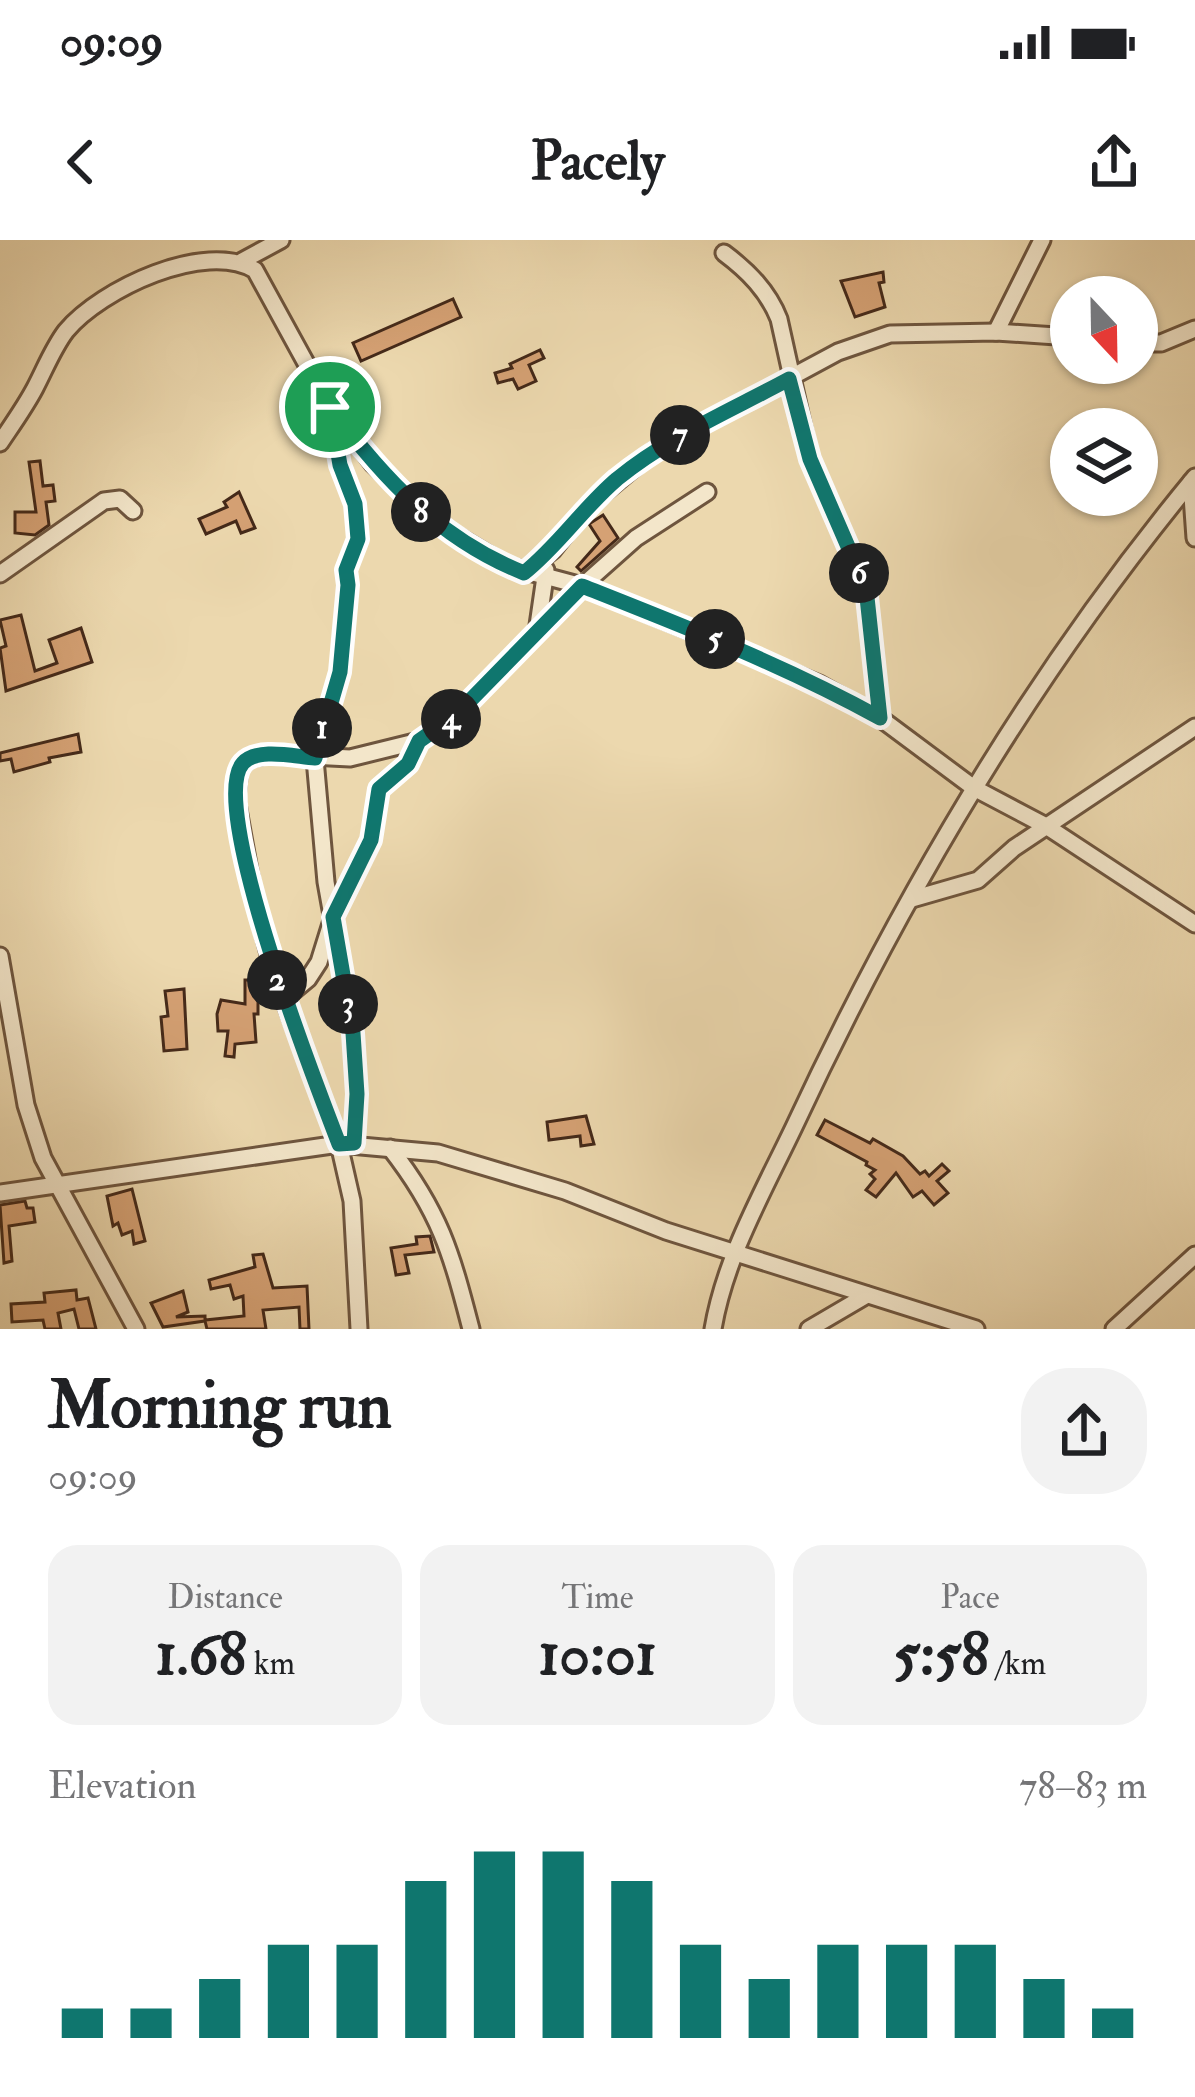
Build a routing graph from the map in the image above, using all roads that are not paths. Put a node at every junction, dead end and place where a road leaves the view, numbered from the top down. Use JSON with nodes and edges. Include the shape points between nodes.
{"nodes":[{"id":1,"x":281,"y":240,"type":"edge"},
{"id":2,"x":1042,"y":240,"type":"edge"},
{"id":3,"x":724,"y":253,"type":"dead end"},
{"id":4,"x":242,"y":261,"type":"junction"},
{"id":5,"x":1024,"y":315,"type":"junction"},
{"id":6,"x":1050,"y":327,"type":"edge"},
{"id":7,"x":1195,"y":329,"type":"edge"},
{"id":8,"x":996,"y":332,"type":"junction"},
{"id":9,"x":1158,"y":343,"type":"edge"},
{"id":10,"x":789,"y":379,"type":"junction"},
{"id":11,"x":330,"y":407,"type":"junction"},
{"id":12,"x":0,"y":443,"type":"edge"},
{"id":13,"x":1193,"y":480,"type":"edge"},
{"id":14,"x":707,"y":492,"type":"dead end"},
{"id":15,"x":134,"y":511,"type":"dead end"},
{"id":16,"x":1195,"y":538,"type":"edge"},
{"id":17,"x":553,"y":550,"type":"junction"},
{"id":18,"x":524,"y":573,"type":"junction"},
{"id":19,"x":0,"y":574,"type":"edge"},
{"id":20,"x":544,"y":578,"type":"junction"},
{"id":21,"x":582,"y":586,"type":"junction"},
{"id":22,"x":537,"y":632,"type":"junction"},
{"id":23,"x":880,"y":718,"type":"junction"},
{"id":24,"x":1195,"y":727,"type":"edge"},
{"id":25,"x":419,"y":741,"type":"junction"},
{"id":26,"x":315,"y":758,"type":"junction"},
{"id":27,"x":974,"y":788,"type":"junction"},
{"id":28,"x":1046,"y":826,"type":"junction"},
{"id":29,"x":912,"y":899,"type":"junction"},
{"id":30,"x":333,"y":917,"type":"junction"},
{"id":31,"x":1195,"y":924,"type":"edge"},
{"id":32,"x":0,"y":956,"type":"edge"},
{"id":33,"x":284,"y":999,"type":"junction"},
{"id":34,"x":346,"y":1144,"type":"junction"},
{"id":35,"x":390,"y":1148,"type":"junction"},
{"id":36,"x":57,"y":1188,"type":"junction"},
{"id":37,"x":0,"y":1193,"type":"edge"},
{"id":38,"x":735,"y":1251,"type":"junction"},
{"id":39,"x":1195,"y":1256,"type":"edge"},
{"id":40,"x":867,"y":1295,"type":"junction"},
{"id":41,"x":712,"y":1327,"type":"edge"},
{"id":42,"x":136,"y":1329,"type":"edge"},
{"id":43,"x":359,"y":1329,"type":"edge"},
{"id":44,"x":470,"y":1329,"type":"edge"},
{"id":45,"x":809,"y":1329,"type":"edge"},
{"id":46,"x":976,"y":1329,"type":"edge"},
{"id":47,"x":1114,"y":1329,"type":"edge"}],
"edges":[{"from":1,"to":4,"type":"street"},
{"from":2,"to":5,"type":"street"},
{"from":3,"to":10,"type":"street","via":[[772,302]]},
{"from":4,"to":11,"type":"street","via":[[255,270]]},
{"from":4,"to":12,"type":"street","via":[[160,268],[80,316]]},
{"from":5,"to":6,"type":"street"},
{"from":5,"to":8,"type":"street"},
{"from":5,"to":8,"type":"street"},
{"from":7,"to":9,"type":"street"},
{"from":8,"to":10,"type":"street","via":[[890,334]]},
{"from":10,"to":17,"type":"street","via":[[654,451],[586,508]]},
{"from":10,"to":23,"type":"street","via":[[810,459],[866,588]]},
{"from":11,"to":18,"type":"street","via":[[400,494]]},
{"from":11,"to":26,"type":"street","via":[[358,539],[346,570],[340,672]]},
{"from":13,"to":16,"type":"street"},
{"from":13,"to":27,"type":"street","via":[[1126,560]]},
{"from":14,"to":21,"type":"street"},
{"from":15,"to":19,"type":"street","via":[[120,499],[104,501]]},
{"from":17,"to":18,"type":"street"},
{"from":17,"to":20,"type":"street"},
{"from":18,"to":20,"type":"street"},
{"from":20,"to":21,"type":"street"},
{"from":20,"to":22,"type":"street"},
{"from":21,"to":22,"type":"street"},
{"from":21,"to":23,"type":"street","via":[[762,658]]},
{"from":22,"to":25,"type":"street","via":[[456,715]]},
{"from":23,"to":27,"type":"street"},
{"from":24,"to":28,"type":"street"},
{"from":25,"to":26,"type":"street"},
{"from":25,"to":30,"type":"street","via":[[408,764],[379,789],[371,840]]},
{"from":26,"to":30,"type":"street"},
{"from":26,"to":33,"type":"street","via":[[250,758],[236,778],[252,887]]},
{"from":27,"to":28,"type":"street"},
{"from":27,"to":29,"type":"street"},
{"from":28,"to":29,"type":"street","via":[[978,880]]},
{"from":28,"to":31,"type":"street"},
{"from":29,"to":38,"type":"street","via":[[835,1038]]},
{"from":30,"to":33,"type":"street","via":[[319,962]]},
{"from":30,"to":34,"type":"street","via":[[357,1094]]},
{"from":32,"to":36,"type":"street","via":[[26,1105]]},
{"from":33,"to":34,"type":"street"},
{"from":34,"to":35,"type":"street"},
{"from":34,"to":36,"type":"street"},
{"from":34,"to":43,"type":"street"},
{"from":35,"to":38,"type":"street","via":[[492,1168]]},
{"from":35,"to":44,"type":"street","via":[[433,1207]]},
{"from":36,"to":37,"type":"street"},
{"from":36,"to":42,"type":"street"},
{"from":38,"to":40,"type":"street"},
{"from":38,"to":41,"type":"street"},
{"from":39,"to":47,"type":"street"},
{"from":40,"to":45,"type":"street"},
{"from":40,"to":46,"type":"street"}]}
